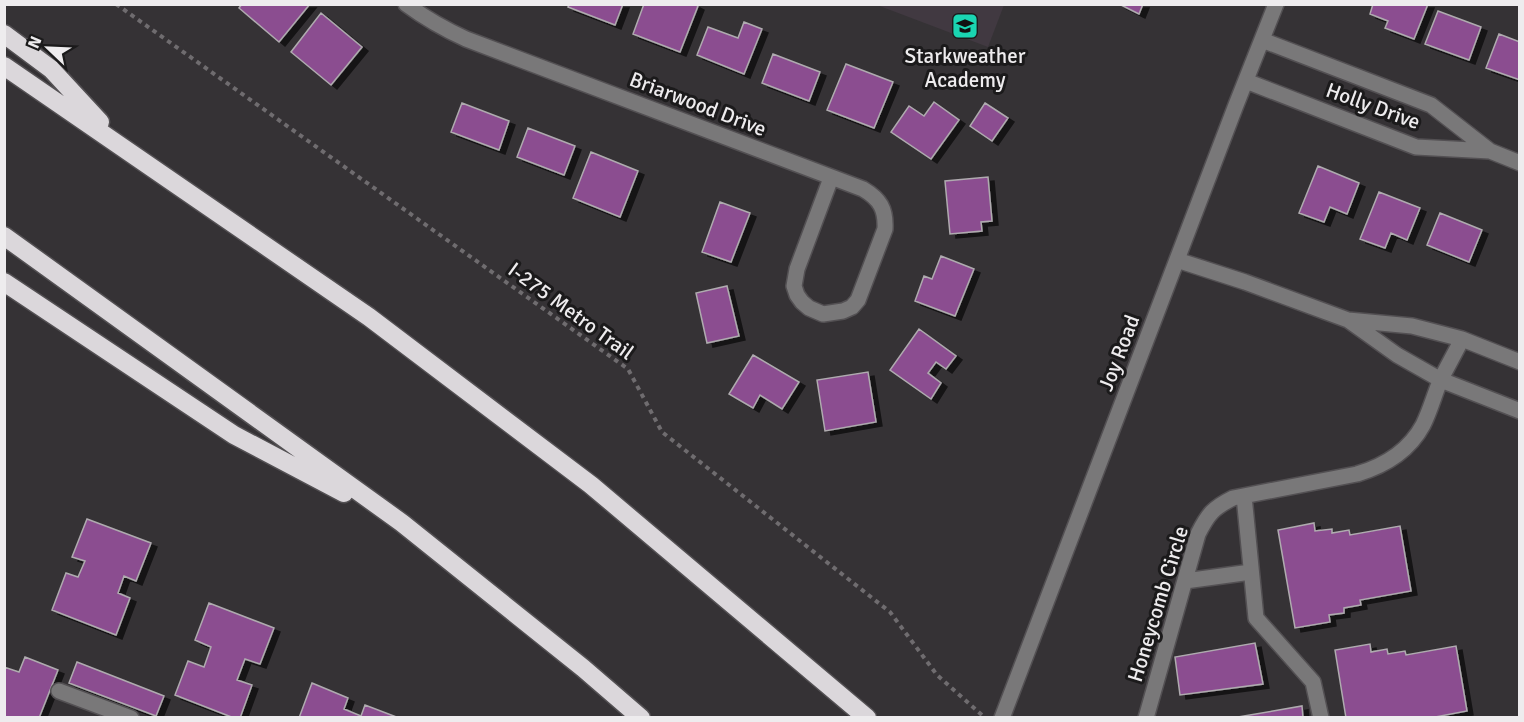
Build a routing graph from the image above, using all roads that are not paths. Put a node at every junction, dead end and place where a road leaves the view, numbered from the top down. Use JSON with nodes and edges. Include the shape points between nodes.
{"nodes":[{"id":1,"x":406,"y":4,"type":"edge"},
{"id":2,"x":1276,"y":4,"type":"edge"},
{"id":3,"x":4,"y":34,"type":"edge"},
{"id":4,"x":1262,"y":40,"type":"junction"},
{"id":5,"x":4,"y":66,"type":"edge"},
{"id":6,"x":1246,"y":81,"type":"junction"},
{"id":7,"x":119,"y":144,"type":"junction"},
{"id":8,"x":1490,"y":151,"type":"junction"},
{"id":9,"x":1520,"y":163,"type":"edge"},
{"id":10,"x":831,"y":178,"type":"junction"},
{"id":11,"x":4,"y":236,"type":"edge"},
{"id":12,"x":1177,"y":260,"type":"junction"},
{"id":13,"x":4,"y":282,"type":"edge"},
{"id":14,"x":1348,"y":320,"type":"junction"},
{"id":15,"x":1462,"y":339,"type":"junction"},
{"id":16,"x":1520,"y":362,"type":"edge"},
{"id":17,"x":1441,"y":380,"type":"junction"},
{"id":18,"x":1520,"y":411,"type":"edge"},
{"id":19,"x":1244,"y":496,"type":"junction"},
{"id":20,"x":402,"y":523,"type":"junction"},
{"id":21,"x":1251,"y":572,"type":"junction"},
{"id":22,"x":1185,"y":581,"type":"junction"},
{"id":23,"x":59,"y":692,"type":"dead end"},
{"id":24,"x":131,"y":717,"type":"edge"},
{"id":25,"x":641,"y":717,"type":"edge"},
{"id":26,"x":867,"y":717,"type":"edge"},
{"id":27,"x":1002,"y":717,"type":"edge"},
{"id":28,"x":1146,"y":717,"type":"edge"},
{"id":29,"x":1321,"y":717,"type":"edge"}],
"edges":[{"from":1,"to":10,"type":"street","name":"Briarwood Drive","via":[[466,39]]},
{"from":2,"to":4,"type":"street","name":"Joy Road"},
{"from":3,"to":7,"type":"highway","via":[[51,69]]},
{"from":4,"to":6,"type":"street","name":"Joy Road"},
{"from":4,"to":8,"type":"street","name":"Holly Drive","via":[[1431,105]]},
{"from":5,"to":7,"type":"highway"},
{"from":6,"to":8,"type":"street","name":"Holly Drive","via":[[1416,147]]},
{"from":6,"to":12,"type":"street","name":"Joy Road"},
{"from":7,"to":26,"type":"highway","via":[[369,317],[591,485]]},
{"from":8,"to":9,"type":"street","name":"Holly Drive"},
{"from":10,"to":10,"type":"street","name":"Briarwood Drive","via":[[870,193],[878,199],[886,217],[858,300],[843,311],[823,314],[802,302],[794,286]]},
{"from":11,"to":20,"type":"highway"},
{"from":12,"to":14,"type":"street"},
{"from":12,"to":27,"type":"street","name":"Joy Road"},
{"from":13,"to":20,"type":"highway","via":[[234,435]]},
{"from":14,"to":15,"type":"street","via":[[1413,326]]},
{"from":14,"to":17,"type":"street"},
{"from":15,"to":16,"type":"street"},
{"from":15,"to":17,"type":"street","name":"Honeycomb Circle"},
{"from":17,"to":18,"type":"street"},
{"from":17,"to":19,"type":"street","name":"Honeycomb Circle","via":[[1418,433],[1387,463],[1357,474]]},
{"from":19,"to":21,"type":"street"},
{"from":19,"to":22,"type":"street","name":"Honeycomb Circle","via":[[1219,505],[1207,516]]},
{"from":20,"to":25,"type":"highway"},
{"from":21,"to":22,"type":"street"},
{"from":21,"to":29,"type":"street","via":[[1256,618],[1313,682]]},
{"from":22,"to":28,"type":"street","name":"Honeycomb Circle"},
{"from":23,"to":24,"type":"street"}]}
